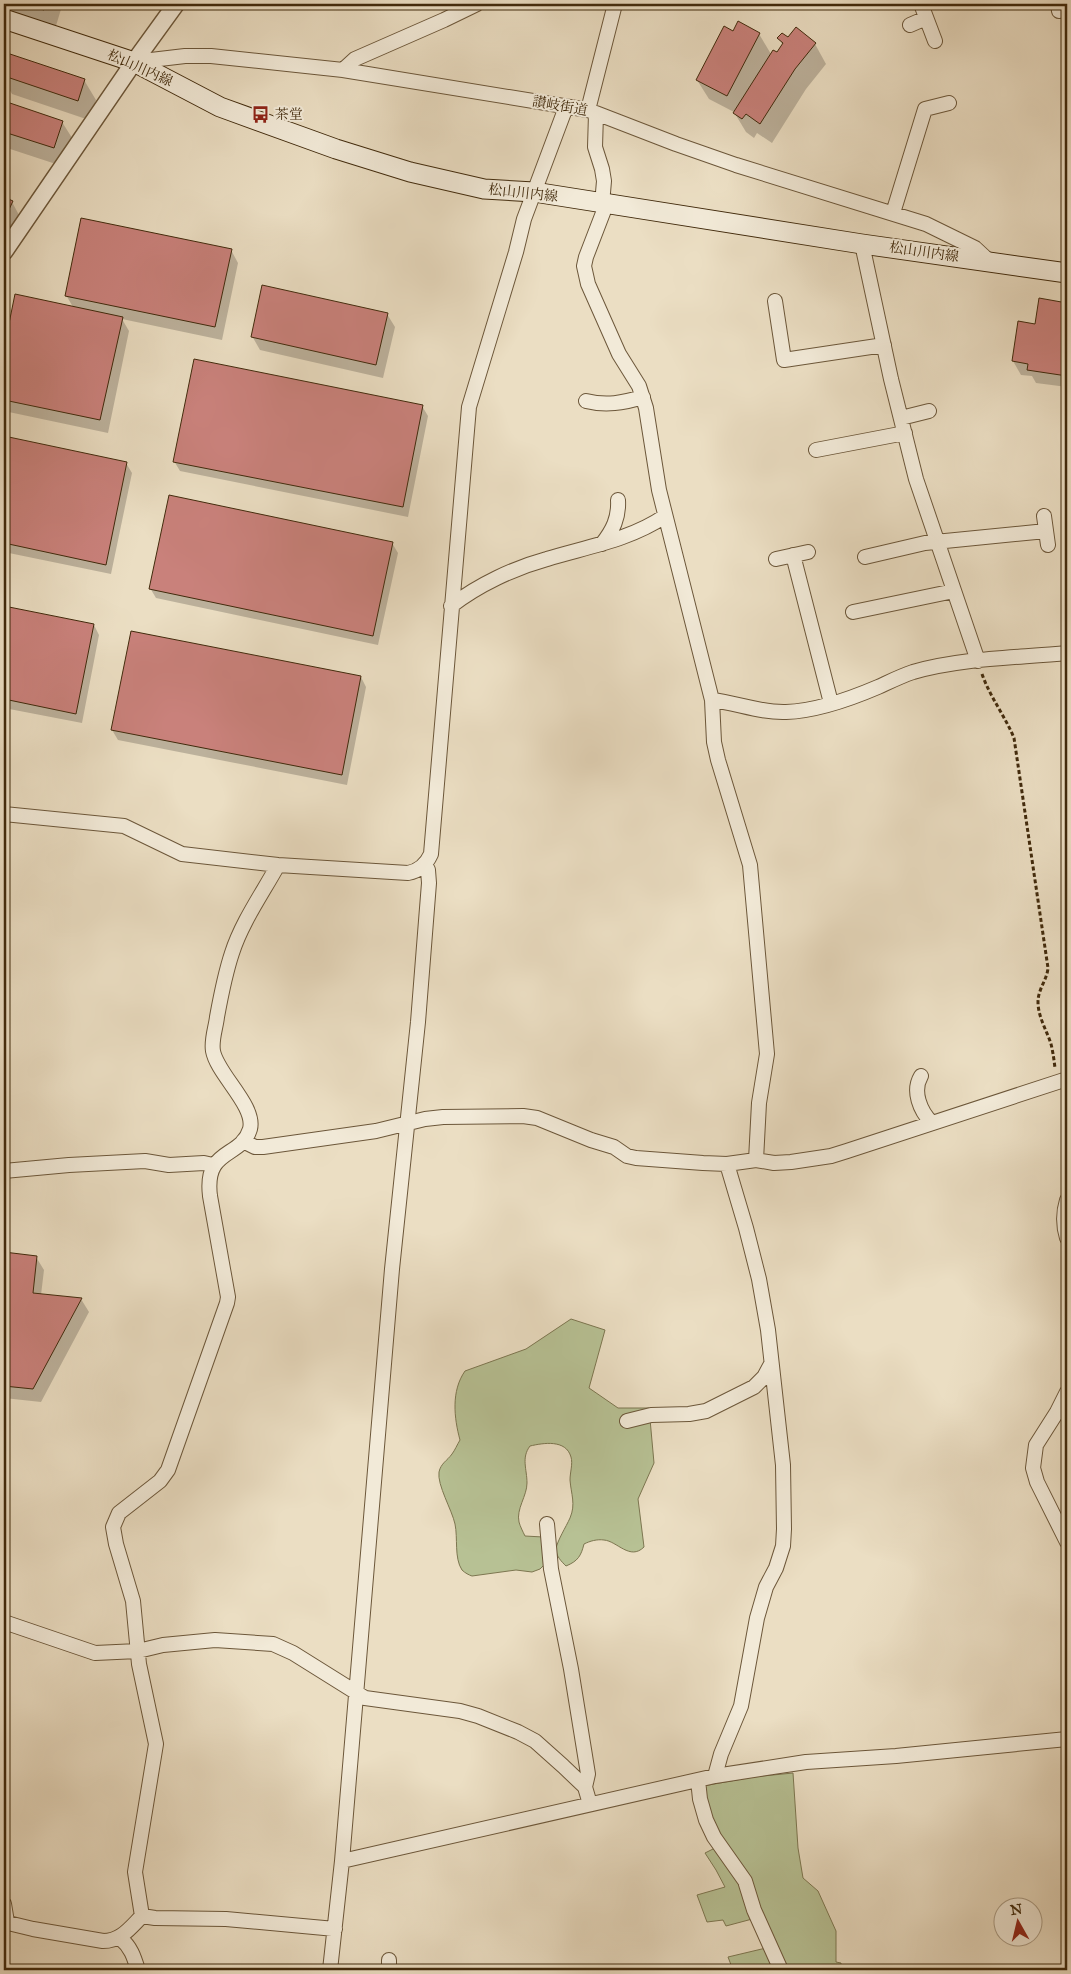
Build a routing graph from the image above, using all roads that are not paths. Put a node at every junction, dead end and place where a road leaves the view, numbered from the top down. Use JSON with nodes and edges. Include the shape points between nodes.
{"nodes":[{"id":1,"x":176,"y":4,"type":"edge"},
{"id":2,"x":477,"y":4,"type":"edge"},
{"id":3,"x":615,"y":4,"type":"edge"},
{"id":4,"x":921,"y":4,"type":"edge"},
{"id":5,"x":926,"y":18,"type":"junction"},
{"id":6,"x":4,"y":19,"type":"edge"},
{"id":7,"x":910,"y":25,"type":"dead end"},
{"id":8,"x":935,"y":41,"type":"dead end"},
{"id":9,"x":134,"y":62,"type":"junction"},
{"id":10,"x":343,"y":70,"type":"junction"},
{"id":11,"x":949,"y":103,"type":"dead end"},
{"id":12,"x":566,"y":107,"type":"junction"},
{"id":13,"x":592,"y":112,"type":"junction"},
{"id":14,"x":534,"y":192,"type":"junction"},
{"id":15,"x":604,"y":204,"type":"junction"},
{"id":16,"x":893,"y":214,"type":"junction"},
{"id":17,"x":862,"y":244,"type":"junction"},
{"id":18,"x":4,"y":252,"type":"edge"},
{"id":19,"x":989,"y":261,"type":"junction"},
{"id":20,"x":1067,"y":273,"type":"edge"},
{"id":21,"x":775,"y":301,"type":"dead end"},
{"id":22,"x":884,"y":345,"type":"junction"},
{"id":23,"x":643,"y":398,"type":"junction"},
{"id":24,"x":586,"y":401,"type":"dead end"},
{"id":25,"x":929,"y":411,"type":"dead end"},
{"id":26,"x":901,"y":418,"type":"junction"},
{"id":27,"x":905,"y":433,"type":"junction"},
{"id":28,"x":816,"y":450,"type":"dead end"},
{"id":29,"x":618,"y":500,"type":"dead end"},
{"id":30,"x":664,"y":516,"type":"junction"},
{"id":31,"x":1044,"y":516,"type":"dead end"},
{"id":32,"x":1046,"y":530,"type":"junction"},
{"id":33,"x":937,"y":542,"type":"junction"},
{"id":34,"x":602,"y":544,"type":"junction"},
{"id":35,"x":1048,"y":545,"type":"dead end"},
{"id":36,"x":808,"y":552,"type":"dead end"},
{"id":37,"x":793,"y":555,"type":"junction"},
{"id":38,"x":865,"y":557,"type":"dead end"},
{"id":39,"x":776,"y":559,"type":"dead end"},
{"id":40,"x":954,"y":591,"type":"junction"},
{"id":41,"x":451,"y":606,"type":"junction"},
{"id":42,"x":852,"y":612,"type":"dead end"},
{"id":43,"x":1067,"y":654,"type":"edge"},
{"id":44,"x":978,"y":661,"type":"junction"},
{"id":45,"x":712,"y":700,"type":"junction"},
{"id":46,"x":831,"y":703,"type":"junction"},
{"id":47,"x":4,"y":814,"type":"edge"},
{"id":48,"x":425,"y":864,"type":"junction"},
{"id":49,"x":278,"y":866,"type":"junction"},
{"id":50,"x":920,"y":1076,"type":"dead end"},
{"id":51,"x":1062,"y":1080,"type":"edge"},
{"id":52,"x":406,"y":1123,"type":"junction"},
{"id":53,"x":932,"y":1124,"type":"junction"},
{"id":54,"x":243,"y":1141,"type":"junction"},
{"id":55,"x":756,"y":1160,"type":"junction"},
{"id":56,"x":727,"y":1164,"type":"junction"},
{"id":57,"x":213,"y":1166,"type":"junction"},
{"id":58,"x":4,"y":1172,"type":"edge"},
{"id":59,"x":1067,"y":1200,"type":"edge"},
{"id":60,"x":1067,"y":1238,"type":"edge"},
{"id":61,"x":771,"y":1364,"type":"junction"},
{"id":62,"x":1067,"y":1392,"type":"edge"},
{"id":63,"x":627,"y":1421,"type":"dead end"},
{"id":64,"x":547,"y":1524,"type":"dead end"},
{"id":65,"x":1067,"y":1542,"type":"edge"},
{"id":66,"x":4,"y":1622,"type":"edge"},
{"id":67,"x":138,"y":1651,"type":"junction"},
{"id":68,"x":356,"y":1694,"type":"junction"},
{"id":69,"x":1067,"y":1739,"type":"edge"},
{"id":70,"x":715,"y":1776,"type":"junction"},
{"id":71,"x":698,"y":1780,"type":"junction"},
{"id":72,"x":585,"y":1788,"type":"junction"},
{"id":73,"x":590,"y":1804,"type":"junction"},
{"id":74,"x":342,"y":1861,"type":"junction"},
{"id":75,"x":4,"y":1904,"type":"edge"},
{"id":76,"x":142,"y":1916,"type":"junction"},
{"id":77,"x":5,"y":1922,"type":"edge"},
{"id":78,"x":335,"y":1930,"type":"junction"},
{"id":79,"x":120,"y":1938,"type":"junction"},
{"id":80,"x":138,"y":1970,"type":"edge"},
{"id":81,"x":330,"y":1970,"type":"edge"},
{"id":82,"x":781,"y":1970,"type":"edge"}],
"edges":[{"from":1,"to":9,"type":"street"},
{"from":2,"to":10,"type":"street","via":[[355,59]]},
{"from":3,"to":13,"type":"street"},
{"from":4,"to":5,"type":"street"},
{"from":5,"to":7,"type":"street"},
{"from":5,"to":8,"type":"street"},
{"from":6,"to":9,"type":"main road","name":"松山川内線"},
{"from":9,"to":10,"type":"street","name":"讃岐街道","via":[[211,56]]},
{"from":9,"to":14,"type":"main road","name":"松山川内線","via":[[220,107],[336,149],[410,172],[484,189]]},
{"from":9,"to":18,"type":"street"},
{"from":10,"to":12,"type":"street","name":"讃岐街道"},
{"from":11,"to":16,"type":"street","via":[[925,109]]},
{"from":12,"to":13,"type":"street","name":"讃岐街道"},
{"from":12,"to":14,"type":"street"},
{"from":13,"to":15,"type":"street","via":[[595,147],[604,181]]},
{"from":13,"to":16,"type":"street","name":"讃岐街道","via":[[710,156]]},
{"from":14,"to":15,"type":"main road","name":"松山川内線"},
{"from":14,"to":41,"type":"street","via":[[469,407]]},
{"from":15,"to":17,"type":"main road","name":"松山川内線"},
{"from":15,"to":23,"type":"street","via":[[586,257],[585,274],[619,354]]},
{"from":16,"to":19,"type":"street","name":"讃岐街道","via":[[953,236],[975,248]]},
{"from":17,"to":19,"type":"main road","name":"松山川内線"},
{"from":17,"to":22,"type":"street"},
{"from":19,"to":20,"type":"main road","name":"松山川内線"},
{"from":21,"to":22,"type":"street","via":[[784,360]]},
{"from":22,"to":26,"type":"street"},
{"from":23,"to":24,"type":"street","via":[[601,405]]},
{"from":23,"to":30,"type":"street"},
{"from":25,"to":26,"type":"street"},
{"from":26,"to":27,"type":"street"},
{"from":27,"to":28,"type":"street"},
{"from":27,"to":33,"type":"street"},
{"from":29,"to":34,"type":"street","via":[[616,523]]},
{"from":30,"to":34,"type":"street"},
{"from":30,"to":45,"type":"street","via":[[681,571]]},
{"from":31,"to":32,"type":"street"},
{"from":32,"to":33,"type":"street"},
{"from":32,"to":35,"type":"street"},
{"from":33,"to":38,"type":"street"},
{"from":33,"to":40,"type":"street"},
{"from":34,"to":41,"type":"street","via":[[521,568]]},
{"from":36,"to":37,"type":"street"},
{"from":37,"to":39,"type":"street"},
{"from":37,"to":46,"type":"street"},
{"from":40,"to":42,"type":"street"},
{"from":40,"to":44,"type":"street"},
{"from":41,"to":48,"type":"street","via":[[431,854]]},
{"from":43,"to":44,"type":"street"},
{"from":44,"to":46,"type":"street","via":[[910,673]]},
{"from":45,"to":46,"type":"street","via":[[788,712]]},
{"from":45,"to":55,"type":"street","via":[[718,760],[753,882],[767,1054],[759,1103]]},
{"from":47,"to":49,"type":"street","via":[[124,826],[182,854]]},
{"from":48,"to":49,"type":"street","via":[[408,872]]},
{"from":48,"to":52,"type":"street","via":[[429,883]]},
{"from":49,"to":54,"type":"street","via":[[232,952],[213,1041],[217,1062],[250,1118],[250,1128]]},
{"from":50,"to":53,"type":"street","via":[[916,1092],[925,1116]]},
{"from":51,"to":53,"type":"street"},
{"from":52,"to":54,"type":"street","via":[[376,1131],[263,1147]]},
{"from":52,"to":56,"type":"street","via":[[443,1117],[523,1116],[538,1118],[614,1147],[627,1156]]},
{"from":52,"to":68,"type":"street"},
{"from":53,"to":55,"type":"street","via":[[830,1156],[774,1163]]},
{"from":54,"to":57,"type":"street"},
{"from":55,"to":56,"type":"street"},
{"from":56,"to":61,"type":"street","via":[[759,1279]]},
{"from":57,"to":58,"type":"street","via":[[204,1163],[169,1166],[145,1161]]},
{"from":57,"to":67,"type":"street","via":[[209,1187],[227,1303],[168,1470],[160,1481],[119,1513],[113,1527],[133,1601]]},
{"from":59,"to":60,"type":"street","via":[[1064,1212]]},
{"from":61,"to":63,"type":"street","via":[[754,1387],[706,1411],[651,1415]]},
{"from":61,"to":70,"type":"street","via":[[783,1465],[783,1546],[757,1618],[741,1706],[720,1754]]},
{"from":62,"to":65,"type":"street","via":[[1036,1445],[1033,1468]]},
{"from":64,"to":72,"type":"street","via":[[588,1774]]},
{"from":66,"to":67,"type":"street","via":[[96,1653]]},
{"from":67,"to":68,"type":"street","via":[[215,1640],[273,1644],[293,1653]]},
{"from":67,"to":76,"type":"street","via":[[156,1744],[135,1872]]},
{"from":68,"to":72,"type":"street","via":[[460,1711],[518,1732],[549,1752]]},
{"from":68,"to":74,"type":"street"},
{"from":69,"to":70,"type":"street","via":[[806,1762]]},
{"from":70,"to":71,"type":"street"},
{"from":71,"to":73,"type":"street"},
{"from":71,"to":82,"type":"street","via":[[706,1820],[745,1881],[754,1910]]},
{"from":72,"to":73,"type":"street"},
{"from":73,"to":74,"type":"street"},
{"from":74,"to":78,"type":"street"},
{"from":75,"to":77,"type":"street"},
{"from":76,"to":78,"type":"street","via":[[226,1919]]},
{"from":76,"to":79,"type":"street"},
{"from":77,"to":79,"type":"street","via":[[103,1941]]},
{"from":78,"to":81,"type":"street"},
{"from":79,"to":80,"type":"street","via":[[129,1945]]}]}
